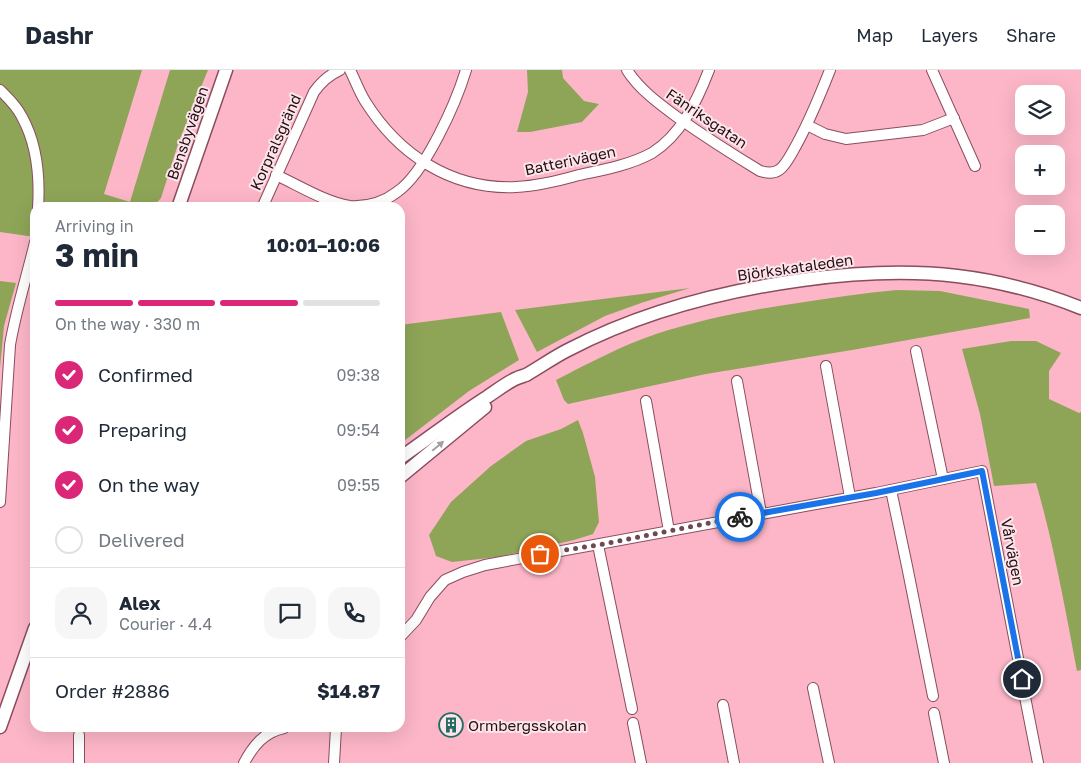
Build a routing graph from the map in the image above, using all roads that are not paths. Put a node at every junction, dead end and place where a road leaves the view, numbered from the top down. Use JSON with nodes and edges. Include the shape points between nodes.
{"nodes":[{"id":1,"x":226,"y":70,"type":"edge"},
{"id":2,"x":340,"y":70,"type":"edge"},
{"id":3,"x":350,"y":70,"type":"edge"},
{"id":4,"x":466,"y":70,"type":"edge"},
{"id":5,"x":627,"y":70,"type":"edge"},
{"id":6,"x":709,"y":70,"type":"edge"},
{"id":7,"x":830,"y":70,"type":"edge"},
{"id":8,"x":932,"y":70,"type":"edge"},
{"id":9,"x":0,"y":90,"type":"edge"},
{"id":10,"x":954,"y":118,"type":"junction"},
{"id":11,"x":684,"y":122,"type":"junction"},
{"id":12,"x":807,"y":125,"type":"junction"},
{"id":13,"x":423,"y":162,"type":"junction"},
{"id":14,"x":975,"y":166,"type":"dead end"},
{"id":15,"x":276,"y":175,"type":"junction"},
{"id":16,"x":38,"y":202,"type":"edge"},
{"id":17,"x":180,"y":202,"type":"edge"},
{"id":18,"x":265,"y":202,"type":"edge"},
{"id":19,"x":334,"y":202,"type":"edge"},
{"id":20,"x":378,"y":202,"type":"edge"},
{"id":21,"x":30,"y":264,"type":"edge"},
{"id":22,"x":1081,"y":308,"type":"edge"},
{"id":23,"x":916,"y":351,"type":"dead end"},
{"id":24,"x":826,"y":366,"type":"dead end"},
{"id":25,"x":526,"y":375,"type":"junction"},
{"id":26,"x":737,"y":381,"type":"dead end"},
{"id":27,"x":646,"y":402,"type":"dead end"},
{"id":28,"x":405,"y":454,"type":"edge"},
{"id":29,"x":405,"y":473,"type":"edge"},
{"id":30,"x":942,"y":479,"type":"junction"},
{"id":31,"x":891,"y":490,"type":"junction"},
{"id":32,"x":850,"y":497,"type":"junction"},
{"id":33,"x":0,"y":502,"type":"edge"},
{"id":34,"x":761,"y":514,"type":"junction"},
{"id":35,"x":669,"y":531,"type":"junction"},
{"id":36,"x":598,"y":545,"type":"junction"},
{"id":37,"x":405,"y":632,"type":"edge"},
{"id":38,"x":30,"y":642,"type":"edge"},
{"id":39,"x":1022,"y":679,"type":"dead end"},
{"id":40,"x":813,"y":688,"type":"dead end"},
{"id":41,"x":932,"y":696,"type":"dead end"},
{"id":42,"x":1025,"y":697,"type":"dead end"},
{"id":43,"x":723,"y":705,"type":"dead end"},
{"id":44,"x":632,"y":709,"type":"dead end"},
{"id":45,"x":934,"y":713,"type":"dead end"},
{"id":46,"x":633,"y":723,"type":"dead end"},
{"id":47,"x":0,"y":727,"type":"edge"},
{"id":48,"x":271,"y":732,"type":"edge"},
{"id":49,"x":336,"y":732,"type":"edge"},
{"id":50,"x":78,"y":735,"type":"dead end"},
{"id":51,"x":79,"y":763,"type":"edge"},
{"id":52,"x":244,"y":763,"type":"edge"},
{"id":53,"x":334,"y":763,"type":"edge"},
{"id":54,"x":641,"y":763,"type":"edge"},
{"id":55,"x":734,"y":763,"type":"edge"},
{"id":56,"x":829,"y":763,"type":"edge"},
{"id":57,"x":944,"y":763,"type":"edge"},
{"id":58,"x":1038,"y":763,"type":"edge"}],
"edges":[{"from":1,"to":17,"type":"main road","name":"Bensbyvägen"},
{"from":2,"to":15,"type":"street","name":"Korpralsgränd","via":[[329,76],[314,92]]},
{"from":3,"to":13,"type":"street","name":"Batterivägen","via":[[379,122]]},
{"from":4,"to":13,"type":"street","via":[[444,126]]},
{"from":5,"to":11,"type":"street","name":"Fänriksgatan","via":[[643,90]]},
{"from":6,"to":11,"type":"street","name":"Batterivägen"},
{"from":7,"to":12,"type":"street"},
{"from":8,"to":10,"type":"street"},
{"from":9,"to":16,"type":"street","via":[[19,112],[33,145],[38,173]]},
{"from":10,"to":12,"type":"street","via":[[923,130],[846,139]]},
{"from":10,"to":14,"type":"street"},
{"from":11,"to":12,"type":"street","name":"Fänriksgatan","via":[[766,173],[780,169]]},
{"from":11,"to":13,"type":"street","name":"Batterivägen","via":[[654,152],[604,170],[529,186],[475,183],[441,172]]},
{"from":13,"to":20,"type":"street","via":[[408,183]]},
{"from":15,"to":18,"type":"street","name":"Korpralsgränd"},
{"from":15,"to":19,"type":"street"},
{"from":21,"to":33,"type":"street","via":[[10,345]]},
{"from":22,"to":25,"type":"main road","name":"Björkskataleden","via":[[1012,286],[958,276],[890,273],[824,277],[745,289],[645,317],[568,350]]},
{"from":23,"to":30,"type":"street"},
{"from":24,"to":32,"type":"street"},
{"from":25,"to":28,"type":"main road","name":"Björkskataleden","via":[[474,405]]},
{"from":29,"to":25,"type":"main road","name":"Björkskataleden","one_way":true},
{"from":26,"to":34,"type":"street"},
{"from":27,"to":35,"type":"street"},
{"from":30,"to":31,"type":"street","name":"Vårvägen"},
{"from":30,"to":39,"type":"street","name":"Vårvägen","via":[[982,471]]},
{"from":31,"to":32,"type":"street","name":"Vårvägen"},
{"from":31,"to":41,"type":"street"},
{"from":32,"to":34,"type":"street","name":"Vårvägen"},
{"from":34,"to":35,"type":"street","name":"Vårvägen"},
{"from":35,"to":36,"type":"street","name":"Vårvägen"},
{"from":36,"to":37,"type":"street","name":"Vårvägen","via":[[462,572],[445,580]]},
{"from":36,"to":44,"type":"street"},
{"from":38,"to":47,"type":"main road"},
{"from":40,"to":56,"type":"street"},
{"from":42,"to":58,"type":"street"},
{"from":43,"to":55,"type":"street"},
{"from":45,"to":57,"type":"street"},
{"from":46,"to":54,"type":"street"},
{"from":48,"to":52,"type":"street","via":[[250,751]]},
{"from":49,"to":53,"type":"street"},
{"from":50,"to":51,"type":"street"}]}
